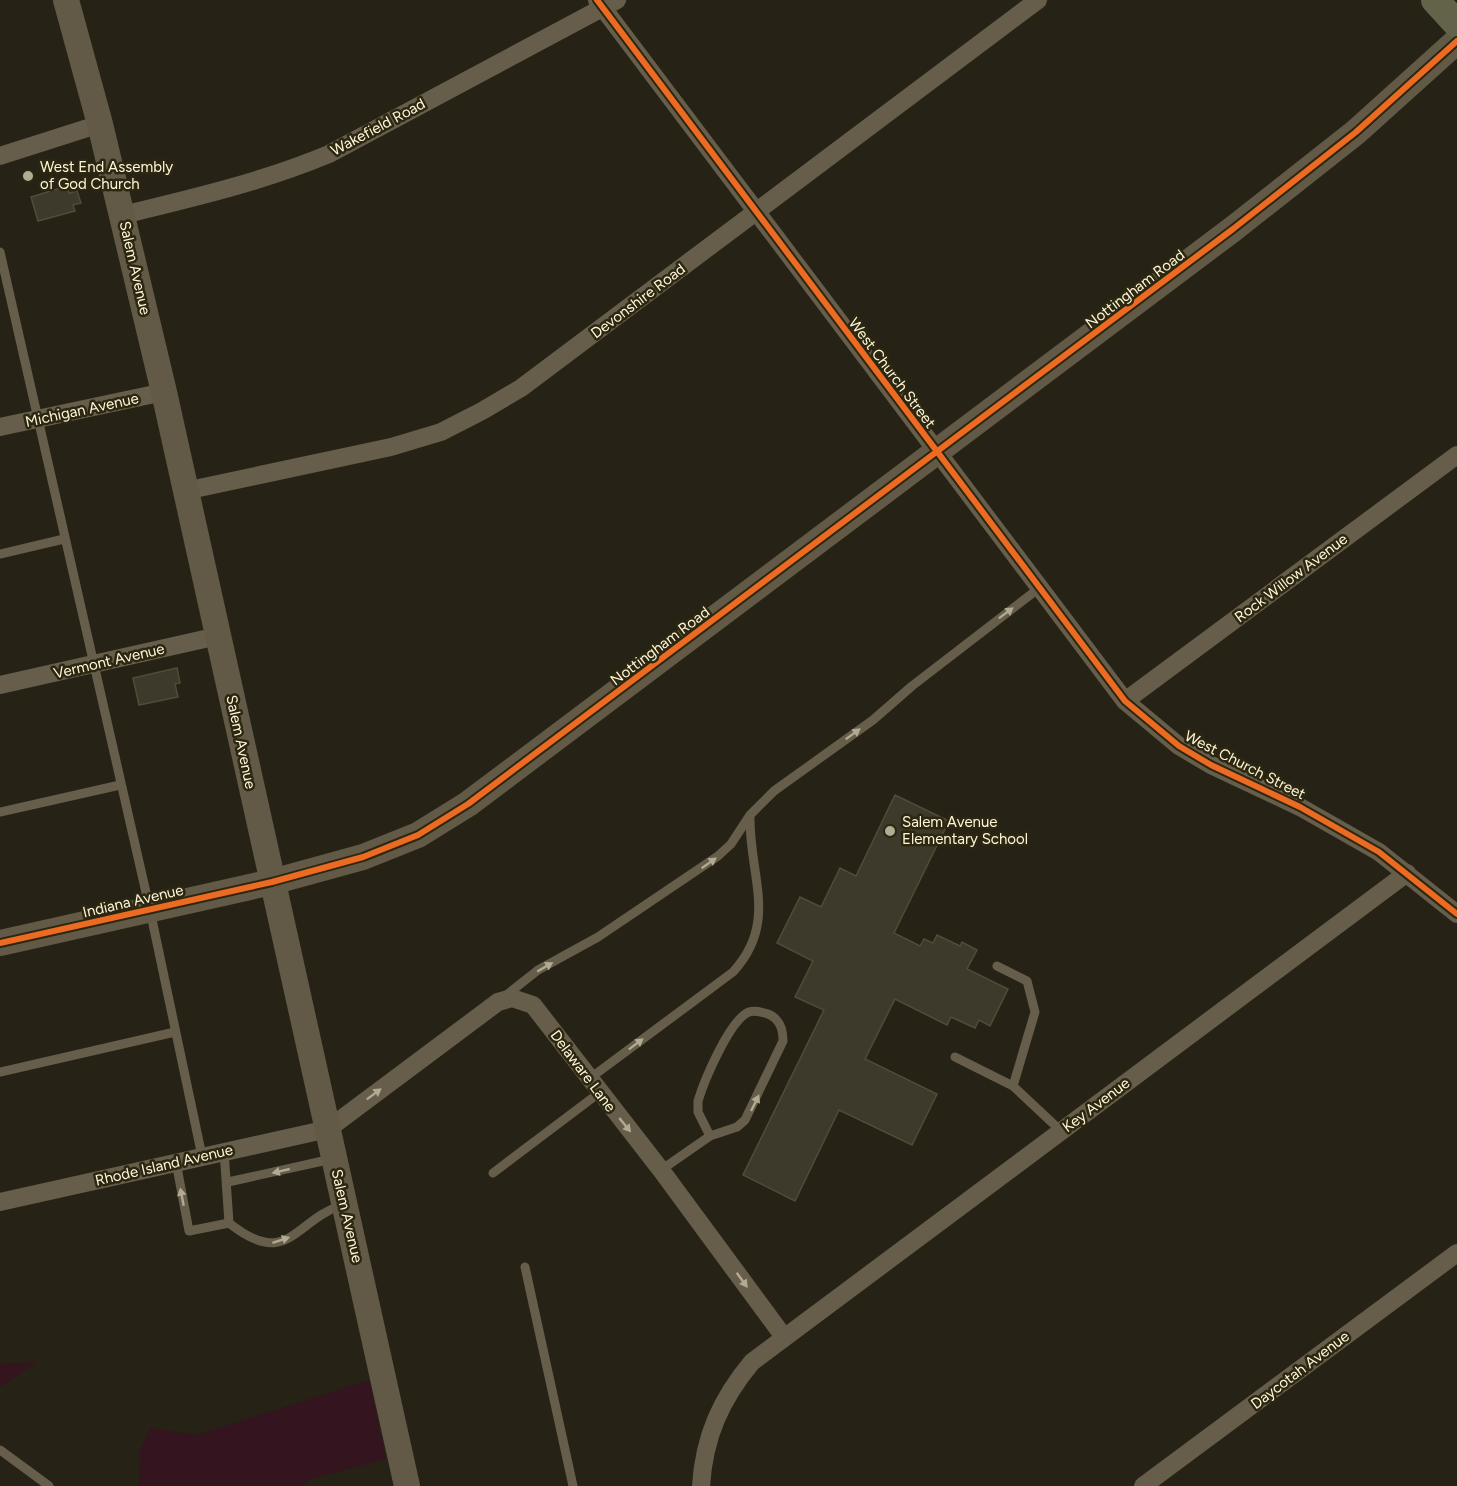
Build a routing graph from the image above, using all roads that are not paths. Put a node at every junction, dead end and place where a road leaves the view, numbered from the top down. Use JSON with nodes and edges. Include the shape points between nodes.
{"nodes":[{"id":1,"x":66,"y":0,"type":"edge"},
{"id":2,"x":1038,"y":0,"type":"edge"},
{"id":3,"x":1435,"y":0,"type":"edge"},
{"id":4,"x":606,"y":3,"type":"edge"},
{"id":5,"x":1457,"y":24,"type":"edge"},
{"id":6,"x":1457,"y":41,"type":"edge"},
{"id":7,"x":100,"y":124,"type":"junction"},
{"id":8,"x":0,"y":156,"type":"edge"},
{"id":9,"x":757,"y":212,"type":"junction"},
{"id":10,"x":123,"y":215,"type":"junction"},
{"id":11,"x":0,"y":252,"type":"edge"},
{"id":12,"x":5,"y":297,"type":"edge"},
{"id":13,"x":164,"y":392,"type":"junction"},
{"id":14,"x":39,"y":419,"type":"junction"},
{"id":15,"x":0,"y":427,"type":"edge"},
{"id":16,"x":937,"y":454,"type":"junction"},
{"id":17,"x":1457,"y":455,"type":"edge"},
{"id":18,"x":185,"y":491,"type":"junction"},
{"id":19,"x":64,"y":540,"type":"junction"},
{"id":20,"x":0,"y":554,"type":"edge"},
{"id":21,"x":1038,"y":589,"type":"junction"},
{"id":22,"x":218,"y":636,"type":"junction"},
{"id":23,"x":94,"y":664,"type":"junction"},
{"id":24,"x":0,"y":685,"type":"edge"},
{"id":25,"x":1125,"y":701,"type":"junction"},
{"id":26,"x":120,"y":785,"type":"junction"},
{"id":27,"x":0,"y":812,"type":"edge"},
{"id":28,"x":750,"y":815,"type":"junction"},
{"id":29,"x":1407,"y":873,"type":"junction"},
{"id":30,"x":272,"y":882,"type":"junction"},
{"id":31,"x":150,"y":910,"type":"junction"},
{"id":32,"x":1457,"y":914,"type":"edge"},
{"id":33,"x":0,"y":943,"type":"edge"},
{"id":34,"x":998,"y":966,"type":"dead end"},
{"id":35,"x":498,"y":1002,"type":"junction"},
{"id":36,"x":175,"y":1032,"type":"junction"},
{"id":37,"x":955,"y":1057,"type":"dead end"},
{"id":38,"x":0,"y":1072,"type":"edge"},
{"id":39,"x":594,"y":1086,"type":"junction"},
{"id":40,"x":1013,"y":1086,"type":"junction"},
{"id":41,"x":328,"y":1129,"type":"junction"},
{"id":42,"x":1061,"y":1131,"type":"junction"},
{"id":43,"x":710,"y":1136,"type":"junction"},
{"id":44,"x":224,"y":1151,"type":"junction"},
{"id":45,"x":202,"y":1156,"type":"junction"},
{"id":46,"x":334,"y":1159,"type":"junction"},
{"id":47,"x":176,"y":1162,"type":"junction"},
{"id":48,"x":661,"y":1170,"type":"junction"},
{"id":49,"x":492,"y":1173,"type":"dead end"},
{"id":50,"x":228,"y":1182,"type":"junction"},
{"id":51,"x":0,"y":1202,"type":"edge"},
{"id":52,"x":344,"y":1204,"type":"junction"},
{"id":53,"x":229,"y":1223,"type":"junction"},
{"id":54,"x":1457,"y":1253,"type":"edge"},
{"id":55,"x":525,"y":1267,"type":"dead end"},
{"id":56,"x":784,"y":1337,"type":"junction"},
{"id":57,"x":0,"y":1450,"type":"edge"},
{"id":58,"x":50,"y":1486,"type":"edge"},
{"id":59,"x":407,"y":1486,"type":"edge"},
{"id":60,"x":573,"y":1486,"type":"edge"},
{"id":61,"x":701,"y":1486,"type":"edge"},
{"id":62,"x":1143,"y":1486,"type":"edge"}],
"edges":[{"from":1,"to":7,"type":"main road","name":"Salem Avenue"},
{"from":2,"to":9,"type":"street","name":"Devonshire Road"},
{"from":3,"to":5,"type":"main road"},
{"from":4,"to":9,"type":"street","name":"West Church Street"},
{"from":4,"to":10,"type":"street","name":"Wakefield Road","via":[[319,158],[235,189]]},
{"from":6,"to":16,"type":"main road","name":"Nottingham Road","via":[[1356,132]]},
{"from":7,"to":8,"type":"street"},
{"from":7,"to":10,"type":"main road","name":"Salem Avenue"},
{"from":9,"to":16,"type":"street","name":"West Church Street"},
{"from":9,"to":18,"type":"street","name":"Devonshire Road","via":[[521,387],[472,417],[441,432],[391,447]]},
{"from":10,"to":13,"type":"main road","name":"Salem Avenue"},
{"from":11,"to":12,"type":"lane"},
{"from":12,"to":14,"type":"lane"},
{"from":13,"to":14,"type":"street","name":"Michigan Avenue"},
{"from":13,"to":18,"type":"main road","name":"Salem Avenue"},
{"from":14,"to":15,"type":"street","name":"Michigan Avenue"},
{"from":14,"to":19,"type":"lane"},
{"from":16,"to":21,"type":"street","name":"West Church Street"},
{"from":16,"to":30,"type":"main road","name":"Nottingham Road","via":[[468,804],[418,835],[363,858]]},
{"from":17,"to":25,"type":"street","name":"Rock Willow Avenue"},
{"from":18,"to":22,"type":"main road","name":"Salem Avenue"},
{"from":19,"to":20,"type":"lane"},
{"from":19,"to":23,"type":"lane"},
{"from":21,"to":25,"type":"street","name":"West Church Street"},
{"from":28,"to":21,"type":"lane","one_way":true,"via":[[774,791],[873,720]]},
{"from":22,"to":23,"type":"street","name":"Vermont Avenue"},
{"from":22,"to":30,"type":"main road","name":"Salem Avenue"},
{"from":23,"to":24,"type":"street","name":"Vermont Avenue"},
{"from":23,"to":26,"type":"lane"},
{"from":25,"to":29,"type":"street","name":"West Church Street","via":[[1179,746],[1343,830]]},
{"from":26,"to":27,"type":"lane"},
{"from":26,"to":31,"type":"lane"},
{"from":35,"to":28,"type":"lane","one_way":true,"via":[[538,970],[598,937],[718,856]]},
{"from":39,"to":28,"type":"lane","one_way":true,"via":[[733,972],[753,946],[759,921]]},
{"from":29,"to":32,"type":"street","name":"West Church Street"},
{"from":29,"to":42,"type":"street","name":"Key Avenue"},
{"from":30,"to":31,"type":"main road","name":"Indiana Avenue"},
{"from":30,"to":41,"type":"main road","name":"Salem Avenue"},
{"from":31,"to":33,"type":"main road","name":"Indiana Avenue"},
{"from":31,"to":36,"type":"lane"},
{"from":34,"to":40,"type":"lane","via":[[1027,981],[1035,1012]]},
{"from":35,"to":39,"type":"street","name":"Delaware Lane","via":[[512,998],[533,1005]]},
{"from":41,"to":35,"type":"street","one_way":true},
{"from":36,"to":38,"type":"lane"},
{"from":36,"to":45,"type":"lane"},
{"from":37,"to":40,"type":"lane"},
{"from":39,"to":48,"type":"street","name":"Delaware Lane","one_way":true},
{"from":39,"to":49,"type":"lane"},
{"from":40,"to":42,"type":"lane"},
{"from":41,"to":44,"type":"street","name":"Rhode Island Avenue"},
{"from":41,"to":46,"type":"main road","name":"Salem Avenue"},
{"from":42,"to":56,"type":"street","name":"Key Avenue"},
{"from":43,"to":43,"type":"lane","one_way":true,"via":[[737,1127],[750,1112],[783,1041],[780,1024],[760,1011],[750,1012],[735,1023],[698,1101],[698,1112]]},
{"from":43,"to":48,"type":"lane"},
{"from":44,"to":45,"type":"street","name":"Rhode Island Avenue"},
{"from":44,"to":50,"type":"lane"},
{"from":45,"to":47,"type":"street","name":"Rhode Island Avenue"},
{"from":46,"to":50,"type":"lane","one_way":true},
{"from":46,"to":52,"type":"main road","name":"Salem Avenue"},
{"from":47,"to":51,"type":"street","name":"Rhode Island Avenue"},
{"from":53,"to":47,"type":"lane","one_way":true,"via":[[189,1231]]},
{"from":48,"to":56,"type":"street","name":"Delaware Lane","one_way":true},
{"from":50,"to":53,"type":"lane"},
{"from":53,"to":52,"type":"lane","one_way":true,"via":[[259,1242],[275,1243],[298,1234],[328,1209]]},
{"from":52,"to":59,"type":"main road","name":"Salem Avenue"},
{"from":54,"to":62,"type":"street","name":"Daycotah Avenue"},
{"from":55,"to":60,"type":"lane"},
{"from":56,"to":61,"type":"street","name":"Key Avenue","via":[[752,1362],[720,1405],[702,1462]]},
{"from":57,"to":58,"type":"lane"}]}
